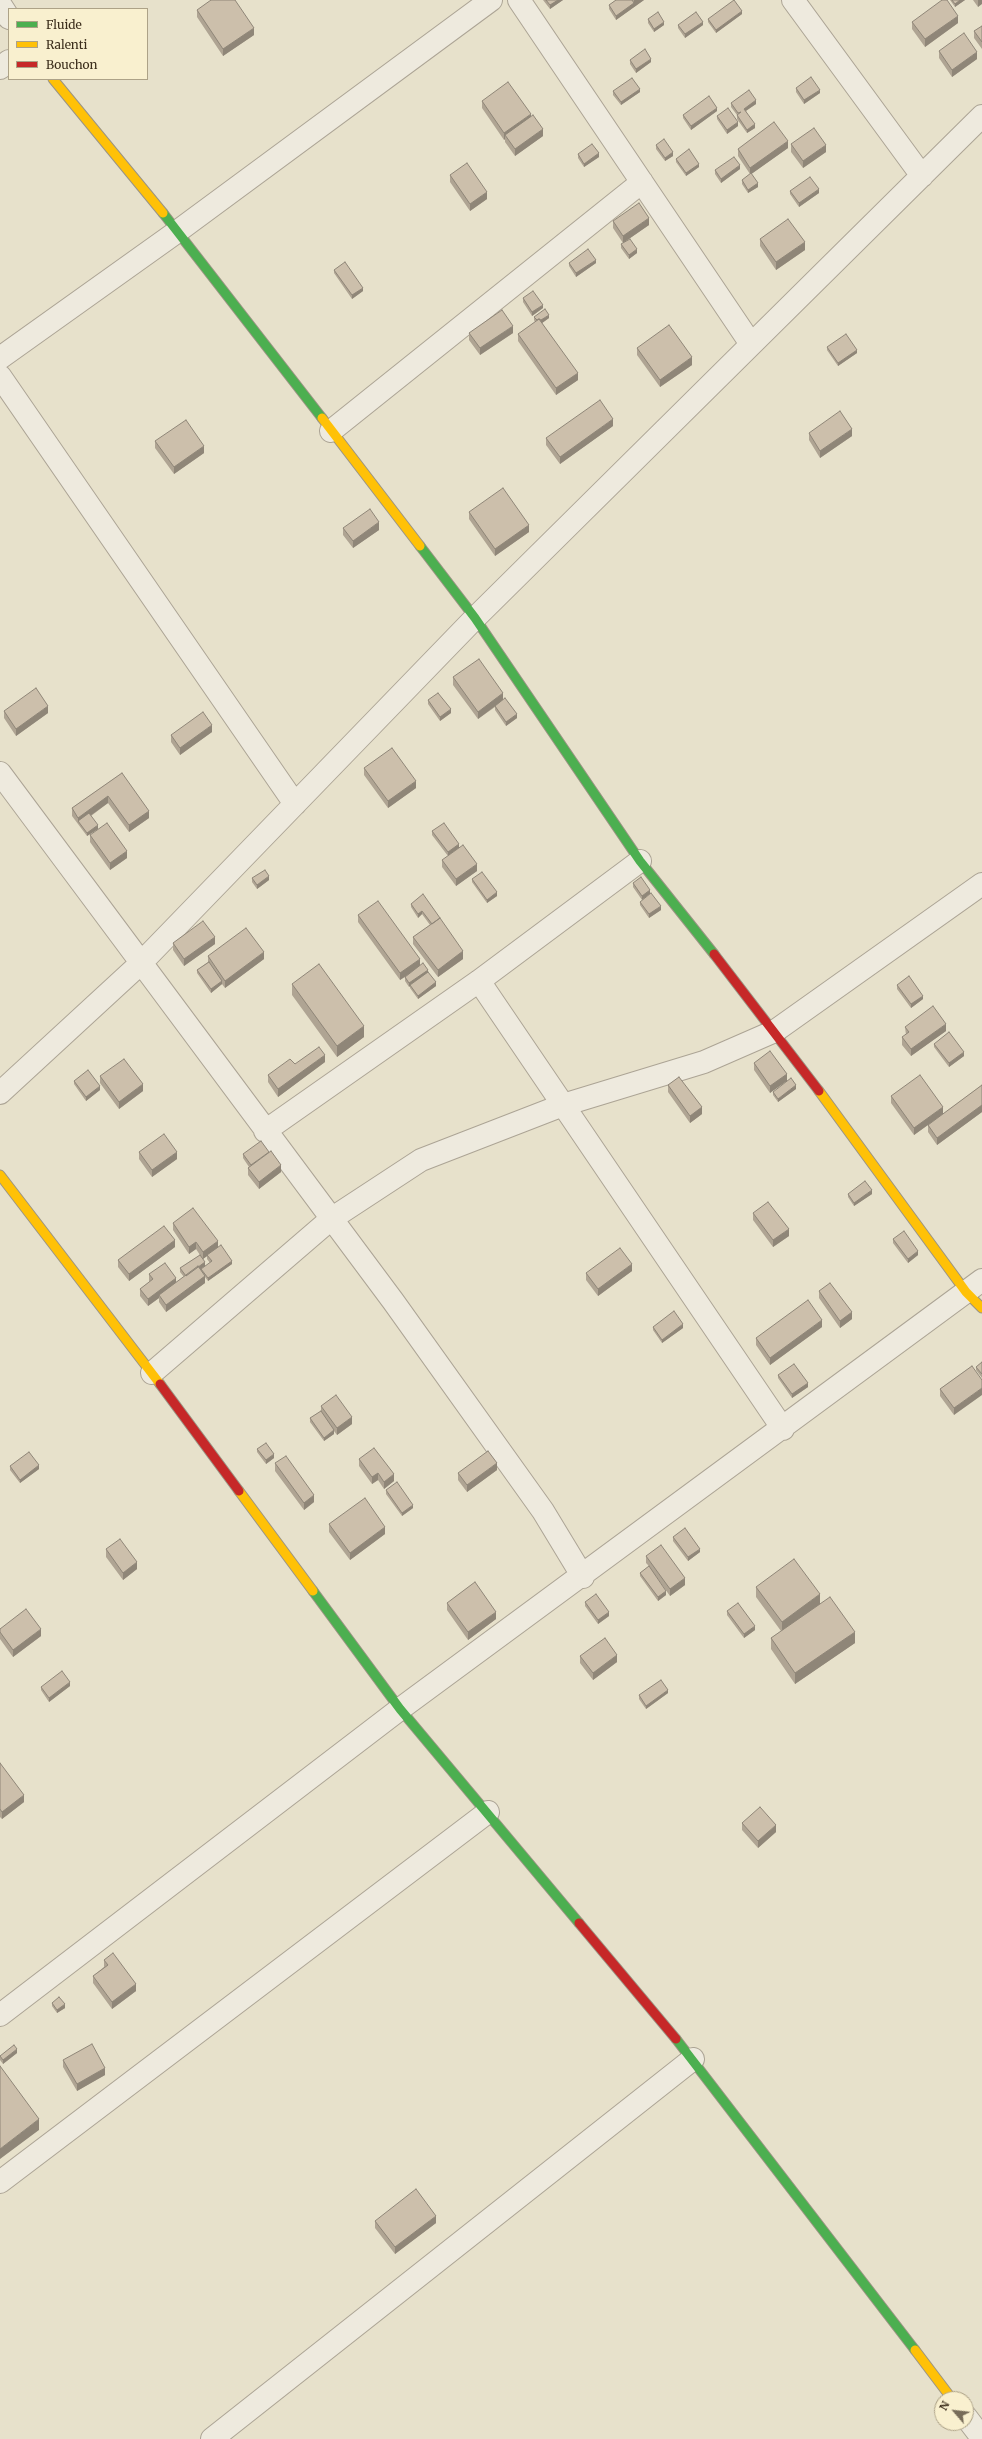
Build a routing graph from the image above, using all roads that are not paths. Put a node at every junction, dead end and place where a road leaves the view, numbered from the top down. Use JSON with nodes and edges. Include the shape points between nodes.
{"nodes":[{"id":1,"x":491,"y":0,"type":"edge"},
{"id":2,"x":519,"y":0,"type":"edge"},
{"id":3,"x":793,"y":0,"type":"edge"},
{"id":4,"x":0,"y":4,"type":"edge"},
{"id":5,"x":8,"y":16,"type":"edge"},
{"id":6,"x":8,"y":62,"type":"edge"},
{"id":7,"x":0,"y":68,"type":"edge"},
{"id":8,"x":54,"y":80,"type":"edge"},
{"id":9,"x":982,"y":116,"type":"edge"},
{"id":10,"x":922,"y":176,"type":"junction"},
{"id":11,"x":642,"y":182,"type":"junction"},
{"id":12,"x":178,"y":231,"type":"junction"},
{"id":13,"x":751,"y":344,"type":"junction"},
{"id":14,"x":0,"y":358,"type":"edge"},
{"id":15,"x":0,"y":376,"type":"edge"},
{"id":16,"x":331,"y":431,"type":"junction"},
{"id":17,"x":475,"y":618,"type":"junction"},
{"id":18,"x":0,"y":773,"type":"edge"},
{"id":19,"x":295,"y":804,"type":"junction"},
{"id":20,"x":640,"y":861,"type":"junction"},
{"id":21,"x":979,"y":893,"type":"edge"},
{"id":22,"x":140,"y":964,"type":"junction"},
{"id":23,"x":478,"y":981,"type":"junction"},
{"id":24,"x":774,"y":1031,"type":"junction"},
{"id":25,"x":0,"y":1093,"type":"edge"},
{"id":26,"x":563,"y":1105,"type":"junction"},
{"id":27,"x":265,"y":1131,"type":"junction"},
{"id":28,"x":0,"y":1175,"type":"edge"},
{"id":29,"x":331,"y":1219,"type":"junction"},
{"id":30,"x":974,"y":1286,"type":"edge"},
{"id":31,"x":982,"y":1308,"type":"edge"},
{"id":32,"x":152,"y":1372,"type":"junction"},
{"id":33,"x":783,"y":1428,"type":"junction"},
{"id":34,"x":583,"y":1577,"type":"junction"},
{"id":35,"x":400,"y":1710,"type":"junction"},
{"id":36,"x":488,"y":1812,"type":"junction"},
{"id":37,"x":0,"y":2015,"type":"edge"},
{"id":38,"x":693,"y":2059,"type":"junction"},
{"id":39,"x":0,"y":2182,"type":"edge"},
{"id":40,"x":946,"y":2391,"type":"edge"},
{"id":41,"x":974,"y":2428,"type":"edge"},
{"id":42,"x":982,"y":2438,"type":"edge"},
{"id":43,"x":212,"y":2439,"type":"edge"}],
"edges":[{"from":1,"to":12,"type":"street"},
{"from":2,"to":11,"type":"street"},
{"from":3,"to":10,"type":"street"},
{"from":4,"to":5,"type":"street"},
{"from":6,"to":7,"type":"street"},
{"from":8,"to":12,"type":"street"},
{"from":9,"to":10,"type":"street"},
{"from":10,"to":13,"type":"street"},
{"from":11,"to":13,"type":"street"},
{"from":11,"to":16,"type":"street"},
{"from":12,"to":14,"type":"street"},
{"from":12,"to":16,"type":"street"},
{"from":13,"to":17,"type":"street"},
{"from":15,"to":19,"type":"street"},
{"from":16,"to":17,"type":"street"},
{"from":17,"to":19,"type":"street"},
{"from":17,"to":20,"type":"street"},
{"from":18,"to":22,"type":"street"},
{"from":19,"to":22,"type":"street"},
{"from":20,"to":23,"type":"street"},
{"from":20,"to":24,"type":"street"},
{"from":21,"to":24,"type":"street"},
{"from":22,"to":25,"type":"street"},
{"from":22,"to":27,"type":"street"},
{"from":23,"to":26,"type":"street"},
{"from":23,"to":27,"type":"street"},
{"from":24,"to":26,"type":"street","via":[[704,1062]]},
{"from":24,"to":30,"type":"street"},
{"from":26,"to":29,"type":"street","via":[[421,1160]]},
{"from":26,"to":33,"type":"street"},
{"from":27,"to":29,"type":"street"},
{"from":28,"to":32,"type":"street"},
{"from":29,"to":32,"type":"street"},
{"from":29,"to":34,"type":"street","via":[[393,1301],[542,1511]]},
{"from":30,"to":31,"type":"street"},
{"from":30,"to":33,"type":"street"},
{"from":32,"to":35,"type":"street"},
{"from":33,"to":34,"type":"street"},
{"from":34,"to":35,"type":"street"},
{"from":35,"to":36,"type":"street"},
{"from":35,"to":37,"type":"street"},
{"from":36,"to":38,"type":"street"},
{"from":36,"to":39,"type":"street"},
{"from":38,"to":40,"type":"street"},
{"from":38,"to":43,"type":"street"},
{"from":41,"to":42,"type":"street"}]}
